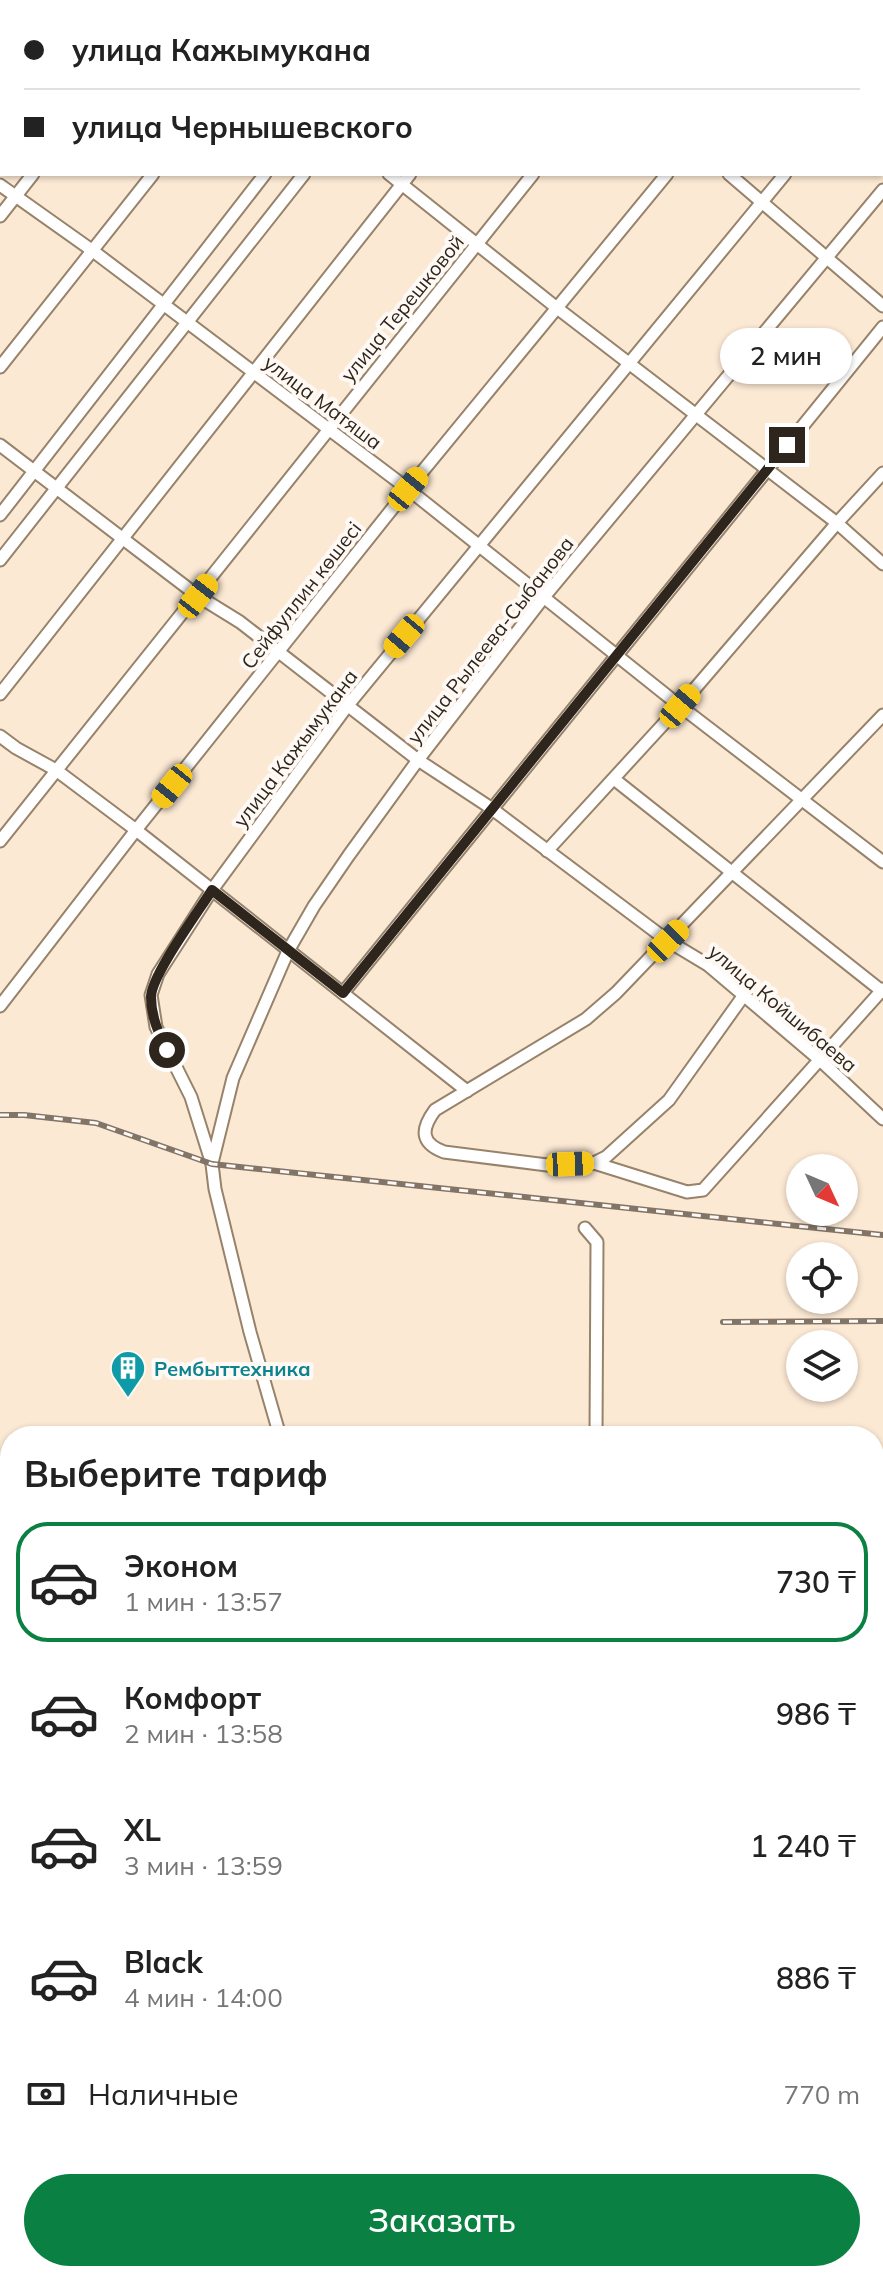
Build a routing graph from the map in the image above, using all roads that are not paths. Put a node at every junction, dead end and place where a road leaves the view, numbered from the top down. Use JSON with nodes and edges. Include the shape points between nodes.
{"nodes":[{"id":1,"x":31,"y":176,"type":"edge"},
{"id":2,"x":151,"y":176,"type":"edge"},
{"id":3,"x":263,"y":176,"type":"edge"},
{"id":4,"x":302,"y":176,"type":"edge"},
{"id":5,"x":392,"y":176,"type":"edge"},
{"id":6,"x":408,"y":176,"type":"edge"},
{"id":7,"x":531,"y":176,"type":"edge"},
{"id":8,"x":665,"y":176,"type":"edge"},
{"id":9,"x":731,"y":176,"type":"edge"},
{"id":10,"x":783,"y":176,"type":"edge"},
{"id":11,"x":402,"y":184,"type":"junction"},
{"id":12,"x":0,"y":185,"type":"edge"},
{"id":13,"x":883,"y":190,"type":"edge"},
{"id":14,"x":16,"y":195,"type":"junction"},
{"id":15,"x":762,"y":202,"type":"junction"},
{"id":16,"x":0,"y":216,"type":"edge"},
{"id":17,"x":477,"y":243,"type":"junction"},
{"id":18,"x":93,"y":251,"type":"junction"},
{"id":19,"x":826,"y":259,"type":"junction"},
{"id":20,"x":163,"y":305,"type":"junction"},
{"id":21,"x":883,"y":306,"type":"edge"},
{"id":22,"x":557,"y":308,"type":"junction"},
{"id":23,"x":187,"y":322,"type":"junction"},
{"id":24,"x":883,"y":327,"type":"edge"},
{"id":25,"x":629,"y":362,"type":"junction"},
{"id":26,"x":0,"y":367,"type":"edge"},
{"id":27,"x":254,"y":372,"type":"junction"},
{"id":28,"x":697,"y":414,"type":"junction"},
{"id":29,"x":328,"y":429,"type":"junction"},
{"id":30,"x":0,"y":445,"type":"edge"},
{"id":31,"x":767,"y":469,"type":"junction"},
{"id":32,"x":35,"y":472,"type":"junction"},
{"id":33,"x":883,"y":473,"type":"edge"},
{"id":34,"x":58,"y":487,"type":"junction"},
{"id":35,"x":408,"y":489,"type":"junction"},
{"id":36,"x":0,"y":515,"type":"edge"},
{"id":37,"x":837,"y":523,"type":"junction"},
{"id":38,"x":123,"y":540,"type":"junction"},
{"id":39,"x":480,"y":544,"type":"junction"},
{"id":40,"x":0,"y":560,"type":"edge"},
{"id":41,"x":883,"y":564,"type":"edge"},
{"id":42,"x":198,"y":596,"type":"junction"},
{"id":43,"x":544,"y":597,"type":"junction"},
{"id":44,"x":279,"y":652,"type":"junction"},
{"id":45,"x":616,"y":653,"type":"junction"},
{"id":46,"x":0,"y":694,"type":"edge"},
{"id":47,"x":348,"y":705,"type":"junction"},
{"id":48,"x":680,"y":706,"type":"junction"},
{"id":49,"x":883,"y":715,"type":"edge"},
{"id":50,"x":0,"y":736,"type":"edge"},
{"id":51,"x":418,"y":760,"type":"junction"},
{"id":52,"x":56,"y":770,"type":"junction"},
{"id":53,"x":614,"y":779,"type":"junction"},
{"id":54,"x":802,"y":798,"type":"junction"},
{"id":55,"x":491,"y":808,"type":"junction"},
{"id":56,"x":136,"y":830,"type":"junction"},
{"id":57,"x":0,"y":841,"type":"edge"},
{"id":58,"x":547,"y":851,"type":"junction"},
{"id":59,"x":883,"y":862,"type":"edge"},
{"id":60,"x":732,"y":874,"type":"junction"},
{"id":61,"x":212,"y":890,"type":"junction"},
{"id":62,"x":668,"y":941,"type":"junction"},
{"id":63,"x":288,"y":951,"type":"junction"},
{"id":64,"x":882,"y":990,"type":"edge"},
{"id":65,"x":343,"y":993,"type":"junction"},
{"id":66,"x":744,"y":995,"type":"junction"},
{"id":67,"x":0,"y":1006,"type":"edge"},
{"id":68,"x":820,"y":1060,"type":"junction"},
{"id":69,"x":467,"y":1091,"type":"junction"},
{"id":70,"x":883,"y":1119,"type":"edge"},
{"id":71,"x":594,"y":1163,"type":"junction"},
{"id":72,"x":212,"y":1164,"type":"junction"},
{"id":73,"x":585,"y":1228,"type":"dead end"},
{"id":74,"x":277,"y":1426,"type":"edge"},
{"id":75,"x":596,"y":1426,"type":"edge"}],
"edges":[{"from":1,"to":14,"type":"street"},
{"from":2,"to":18,"type":"street"},
{"from":3,"to":20,"type":"street"},
{"from":4,"to":23,"type":"street"},
{"from":5,"to":11,"type":"street"},
{"from":6,"to":11,"type":"street"},
{"from":7,"to":17,"type":"street","name":"улица Терешковой"},
{"from":8,"to":22,"type":"street","name":"Сейфуллин көшесі"},
{"from":9,"to":15,"type":"street"},
{"from":10,"to":15,"type":"street","name":"улица Кажымукана"},
{"from":11,"to":17,"type":"street"},
{"from":11,"to":27,"type":"street"},
{"from":12,"to":14,"type":"street","name":"улица Матяша"},
{"from":13,"to":19,"type":"street","name":"улица Рылеева-Сыбанова"},
{"from":14,"to":16,"type":"street"},
{"from":14,"to":18,"type":"street","name":"улица Матяша"},
{"from":15,"to":19,"type":"street"},
{"from":15,"to":25,"type":"street","name":"улица Кажымукана"},
{"from":17,"to":22,"type":"street"},
{"from":17,"to":29,"type":"street","name":"улица Терешковой"},
{"from":18,"to":20,"type":"street","name":"улица Матяша"},
{"from":18,"to":26,"type":"street"},
{"from":19,"to":21,"type":"street"},
{"from":19,"to":28,"type":"street","name":"улица Рылеева-Сыбанова"},
{"from":20,"to":23,"type":"street","name":"улица Матяша"},
{"from":20,"to":32,"type":"street"},
{"from":22,"to":25,"type":"street"},
{"from":22,"to":35,"type":"street","name":"Сейфуллин көшесі"},
{"from":23,"to":27,"type":"street","name":"улица Матяша"},
{"from":23,"to":34,"type":"street"},
{"from":24,"to":31,"type":"street"},
{"from":25,"to":28,"type":"street"},
{"from":25,"to":39,"type":"street","name":"улица Кажымукана"},
{"from":27,"to":29,"type":"street","name":"улица Матяша"},
{"from":27,"to":38,"type":"street"},
{"from":28,"to":31,"type":"street"},
{"from":28,"to":43,"type":"street","name":"улица Рылеева-Сыбанова"},
{"from":29,"to":35,"type":"street","name":"улица Матяша"},
{"from":29,"to":42,"type":"street","name":"улица Терешковой"},
{"from":30,"to":32,"type":"street","name":"улица Койшибаева"},
{"from":31,"to":37,"type":"street"},
{"from":31,"to":45,"type":"street"},
{"from":32,"to":34,"type":"street","name":"улица Койшибаева"},
{"from":32,"to":36,"type":"street"},
{"from":33,"to":37,"type":"street"},
{"from":34,"to":38,"type":"street","name":"улица Койшибаева"},
{"from":34,"to":40,"type":"street"},
{"from":35,"to":39,"type":"street","name":"улица Матяша"},
{"from":35,"to":44,"type":"street","name":"Сейфуллин көшесі"},
{"from":37,"to":41,"type":"street"},
{"from":37,"to":48,"type":"street"},
{"from":38,"to":42,"type":"street","name":"улица Койшибаева"},
{"from":38,"to":46,"type":"street"},
{"from":39,"to":43,"type":"street","name":"улица Матяша"},
{"from":39,"to":47,"type":"street","name":"улица Кажымукана"},
{"from":42,"to":44,"type":"street","name":"улица Койшибаева"},
{"from":42,"to":52,"type":"street","name":"улица Терешковой"},
{"from":43,"to":45,"type":"street","name":"улица Матяша"},
{"from":43,"to":51,"type":"street","name":"улица Рылеева-Сыбанова"},
{"from":44,"to":47,"type":"street","name":"улица Койшибаева"},
{"from":44,"to":56,"type":"street","name":"Сейфуллин көшесі"},
{"from":45,"to":48,"type":"street","name":"улица Матяша"},
{"from":45,"to":55,"type":"street"},
{"from":47,"to":51,"type":"street","name":"улица Койшибаева"},
{"from":47,"to":61,"type":"street","name":"улица Кажымукана"},
{"from":48,"to":53,"type":"street"},
{"from":48,"to":54,"type":"street","name":"улица Матяша"},
{"from":49,"to":54,"type":"street"},
{"from":50,"to":52,"type":"street"},
{"from":51,"to":55,"type":"street","name":"улица Койшибаева"},
{"from":51,"to":63,"type":"street","name":"улица Рылеева-Сыбанова"},
{"from":52,"to":56,"type":"street"},
{"from":52,"to":57,"type":"street","name":"улица Терешковой"},
{"from":53,"to":58,"type":"street"},
{"from":53,"to":60,"type":"street"},
{"from":54,"to":59,"type":"street","name":"улица Матяша"},
{"from":54,"to":60,"type":"street"},
{"from":55,"to":58,"type":"street","name":"улица Койшибаева"},
{"from":55,"to":65,"type":"street"},
{"from":56,"to":61,"type":"street"},
{"from":56,"to":67,"type":"street","name":"Сейфуллин көшесі"},
{"from":58,"to":62,"type":"street","name":"улица Койшибаева"},
{"from":60,"to":62,"type":"street"},
{"from":60,"to":64,"type":"street"},
{"from":61,"to":63,"type":"street"},
{"from":61,"to":72,"type":"street","name":"улица Кажымукана","via":[[158,974],[151,995],[156,1027],[191,1097]]},
{"from":62,"to":66,"type":"street","name":"улица Койшибаева"},
{"from":62,"to":69,"type":"street","via":[[586,1019]]},
{"from":63,"to":65,"type":"street"},
{"from":63,"to":72,"type":"street","name":"улица Рылеева-Сыбанова","via":[[233,1078]]},
{"from":64,"to":68,"type":"street"},
{"from":65,"to":69,"type":"street"},
{"from":66,"to":68,"type":"street","name":"улица Койшибаева"},
{"from":66,"to":71,"type":"street","via":[[669,1100]]},
{"from":68,"to":70,"type":"street","name":"улица Койшибаева"},
{"from":68,"to":71,"type":"street","via":[[703,1190],[687,1192]]},
{"from":69,"to":71,"type":"street","via":[[435,1110],[425,1123],[425,1137],[433,1148],[547,1165]]},
{"from":72,"to":74,"type":"street","name":"улица Кажымукана"},
{"from":73,"to":75,"type":"street","via":[[597,1242]]}]}
